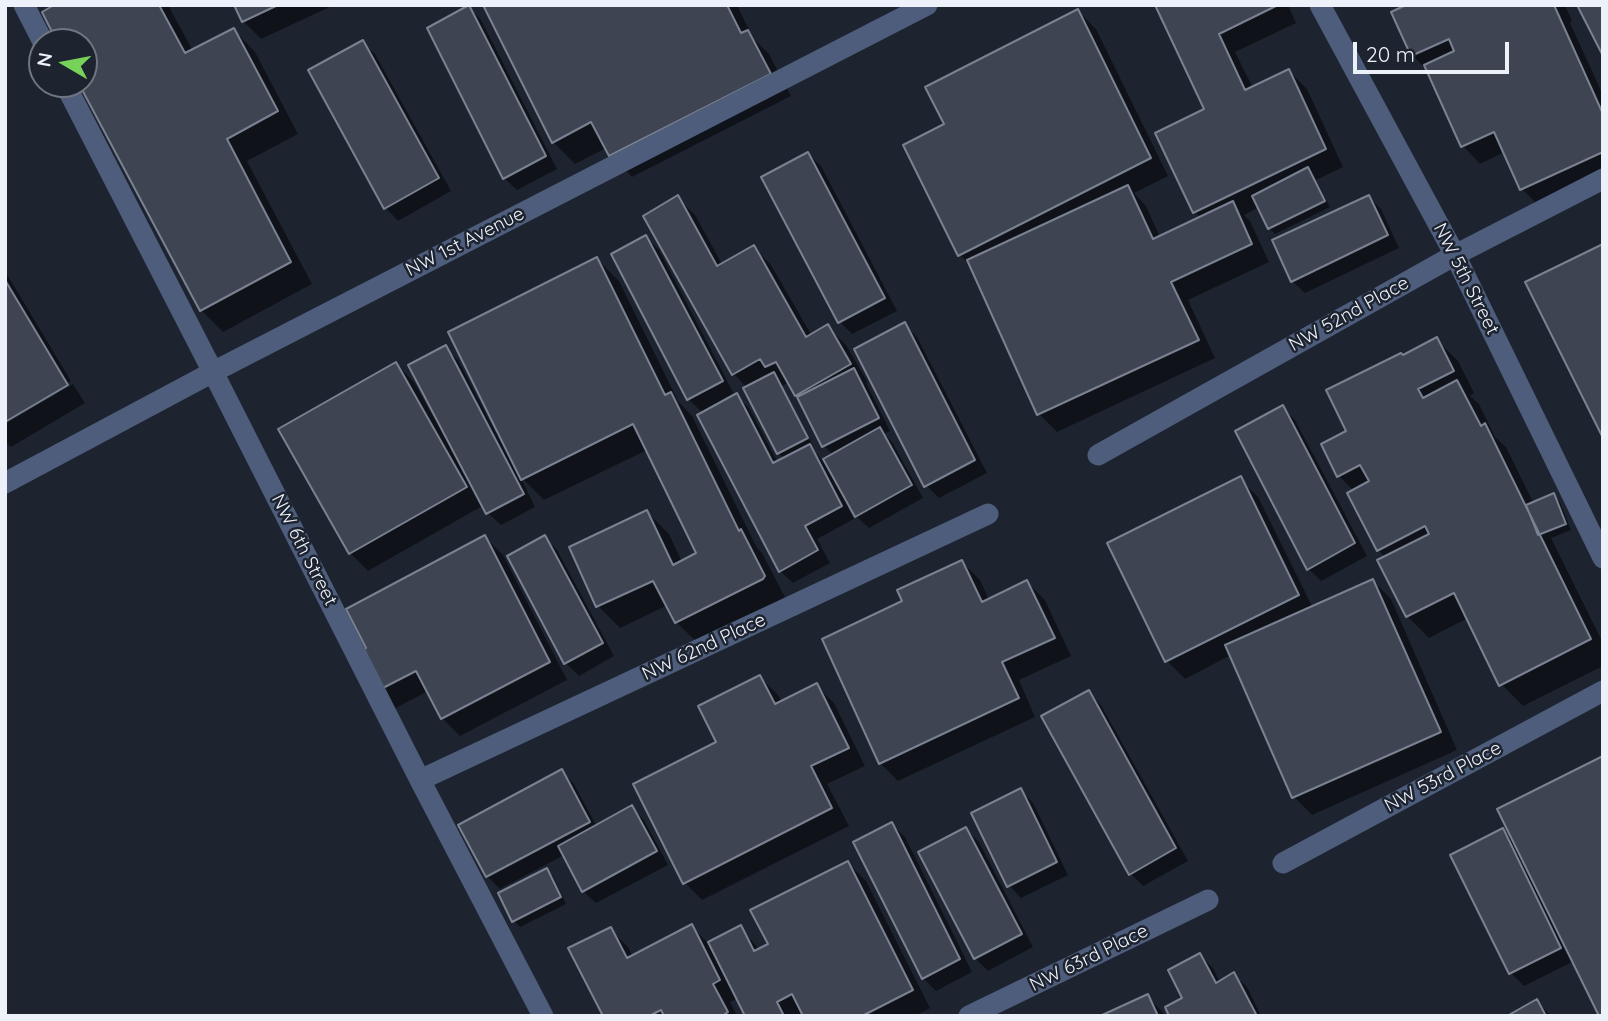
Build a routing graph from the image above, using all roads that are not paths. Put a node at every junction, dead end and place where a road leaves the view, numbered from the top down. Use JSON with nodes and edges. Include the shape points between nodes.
{"nodes":[{"id":1,"x":24,"y":5,"type":"edge"},
{"id":2,"x":927,"y":5,"type":"edge"},
{"id":3,"x":1320,"y":5,"type":"edge"},
{"id":4,"x":36,"y":28,"type":"edge"},
{"id":5,"x":72,"y":98,"type":"edge"},
{"id":6,"x":1603,"y":179,"type":"edge"},
{"id":7,"x":1455,"y":255,"type":"junction"},
{"id":8,"x":213,"y":372,"type":"junction"},
{"id":9,"x":1098,"y":455,"type":"dead end"},
{"id":10,"x":5,"y":483,"type":"edge"},
{"id":11,"x":988,"y":514,"type":"dead end"},
{"id":12,"x":1603,"y":558,"type":"edge"},
{"id":13,"x":1603,"y":691,"type":"edge"},
{"id":14,"x":419,"y":780,"type":"junction"},
{"id":15,"x":1283,"y":863,"type":"dead end"},
{"id":16,"x":1208,"y":900,"type":"dead end"},
{"id":17,"x":543,"y":1016,"type":"edge"},
{"id":18,"x":969,"y":1016,"type":"edge"}],
"edges":[{"from":1,"to":4,"type":"street"},
{"from":2,"to":8,"type":"street","name":"NW 1st Avenue"},
{"from":3,"to":7,"type":"street","name":"NW 5th Street"},
{"from":5,"to":8,"type":"street","name":"NW 6th Street"},
{"from":6,"to":7,"type":"street","name":"NW 52nd Place"},
{"from":7,"to":9,"type":"street","name":"NW 52nd Place"},
{"from":7,"to":12,"type":"street","name":"NW 5th Street"},
{"from":8,"to":10,"type":"street","name":"NW 1st Avenue"},
{"from":8,"to":14,"type":"street","name":"NW 6th Street"},
{"from":11,"to":14,"type":"street","name":"NW 62nd Place"},
{"from":13,"to":15,"type":"street","name":"NW 53rd Place"},
{"from":14,"to":17,"type":"street","name":"NW 6th Street"},
{"from":16,"to":18,"type":"street","name":"NW 63rd Place"}]}
